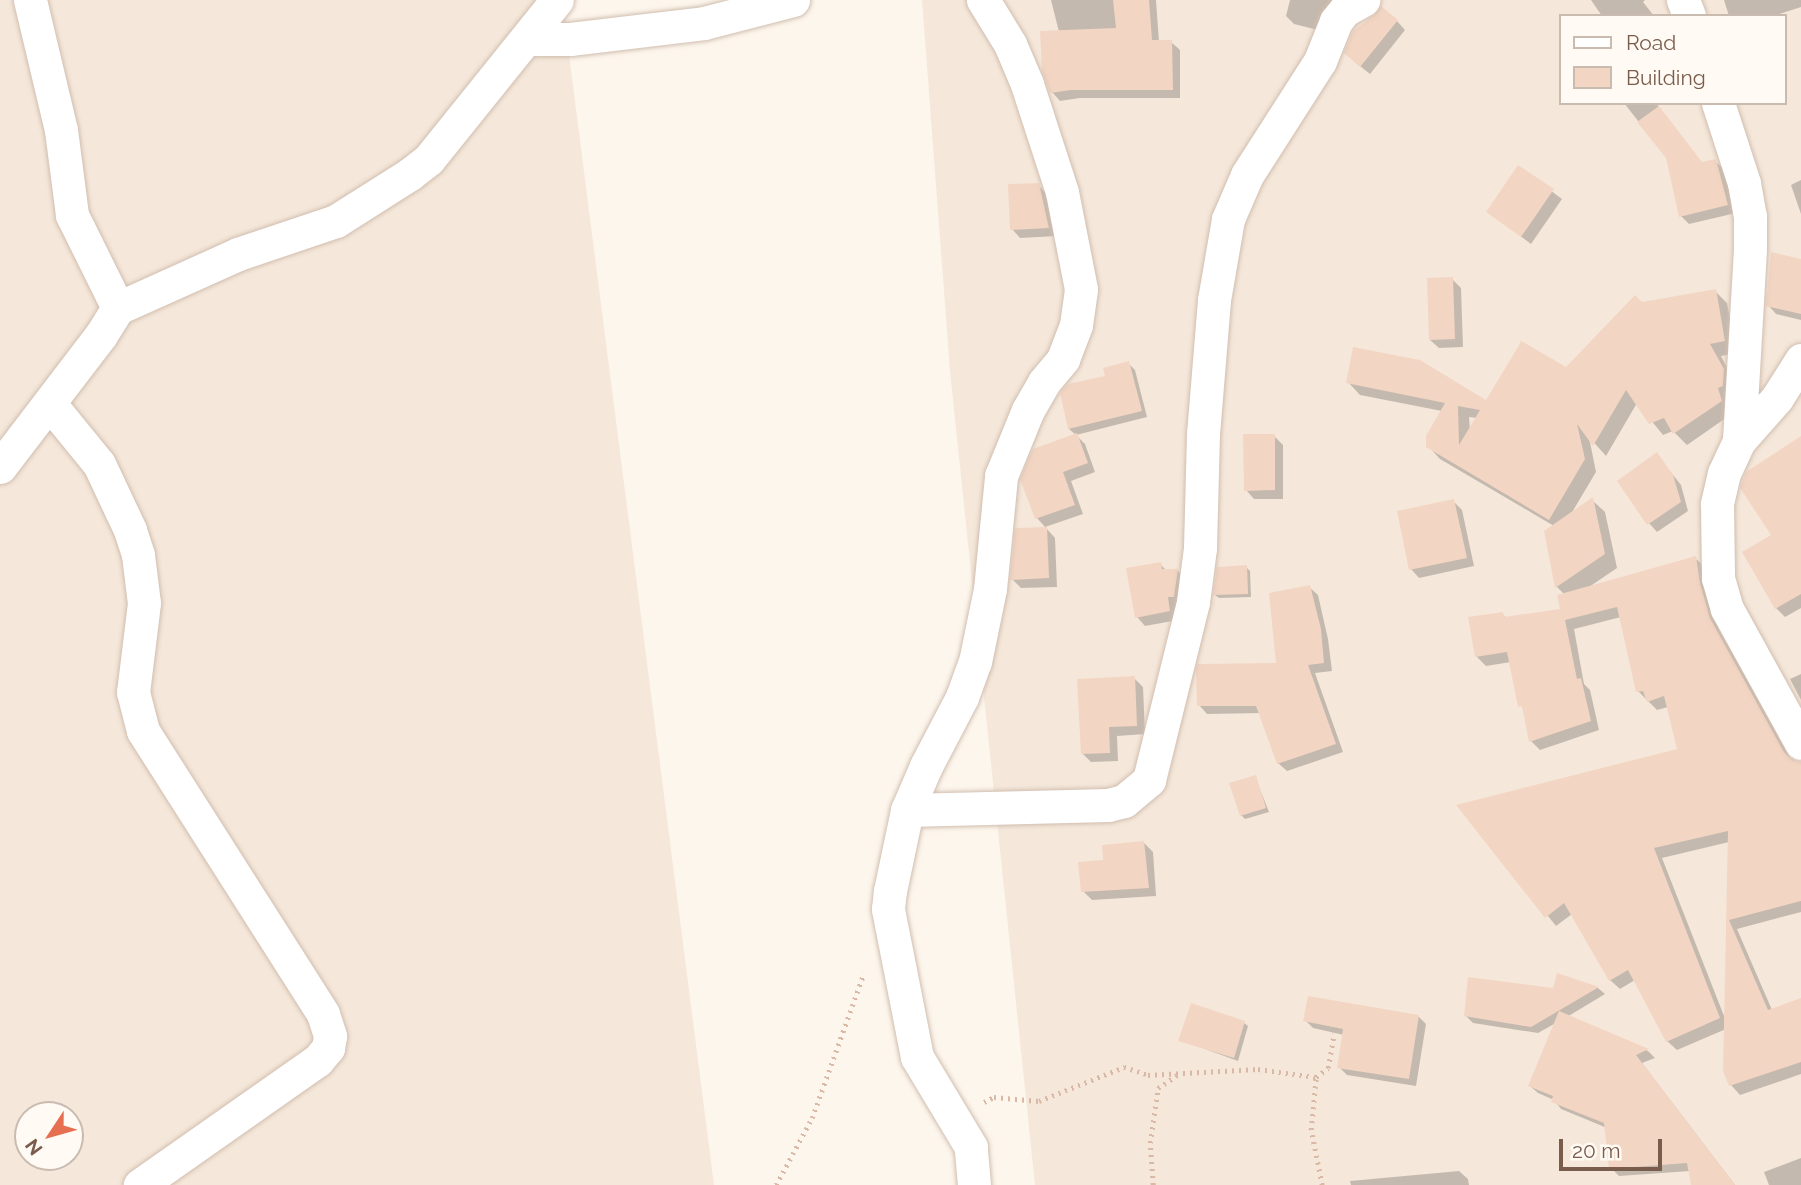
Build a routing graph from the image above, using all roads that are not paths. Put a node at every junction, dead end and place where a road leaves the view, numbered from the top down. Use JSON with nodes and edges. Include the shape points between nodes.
{"nodes":[{"id":1,"x":30,"y":0,"type":"edge"},
{"id":2,"x":556,"y":0,"type":"edge"},
{"id":3,"x":793,"y":0,"type":"edge"},
{"id":4,"x":984,"y":0,"type":"edge"},
{"id":5,"x":1363,"y":0,"type":"edge"},
{"id":6,"x":527,"y":39,"type":"junction"},
{"id":7,"x":1719,"y":105,"type":"edge"},
{"id":8,"x":118,"y":308,"type":"junction"},
{"id":9,"x":1801,"y":360,"type":"edge"},
{"id":10,"x":50,"y":404,"type":"junction"},
{"id":11,"x":1740,"y":441,"type":"junction"},
{"id":12,"x":0,"y":467,"type":"edge"},
{"id":13,"x":1801,"y":743,"type":"edge"},
{"id":14,"x":907,"y":810,"type":"junction"},
{"id":15,"x":140,"y":1185,"type":"edge"},
{"id":16,"x":974,"y":1185,"type":"edge"}],
"edges":[{"from":1,"to":8,"type":"street","via":[[61,130],[72,215]]},
{"from":2,"to":6,"type":"street"},
{"from":3,"to":6,"type":"street","via":[[704,23],[570,39]]},
{"from":4,"to":14,"type":"street","via":[[1027,84],[1062,192],[1081,289],[1076,325],[1063,359],[1028,410],[1001,476],[990,589],[975,662]]},
{"from":5,"to":14,"type":"street","via":[[1336,21],[1320,61],[1247,175],[1228,219],[1214,300],[1193,602],[1149,780],[1124,802],[1108,805]]},
{"from":6,"to":8,"type":"street","via":[[429,159],[400,181],[336,221],[238,254]]},
{"from":7,"to":11,"type":"street","via":[[1750,216]]},
{"from":8,"to":10,"type":"street"},
{"from":9,"to":11,"type":"street","via":[[1777,398]]},
{"from":10,"to":12,"type":"street"},
{"from":10,"to":15,"type":"street","via":[[99,464],[138,555],[144,603],[133,692],[143,732],[323,1014],[330,1036],[328,1048],[318,1060]]},
{"from":11,"to":13,"type":"street","via":[[1724,473],[1717,504],[1718,578],[1727,609]]},
{"from":14,"to":16,"type":"street","via":[[888,909],[917,1058],[971,1147]]}]}
